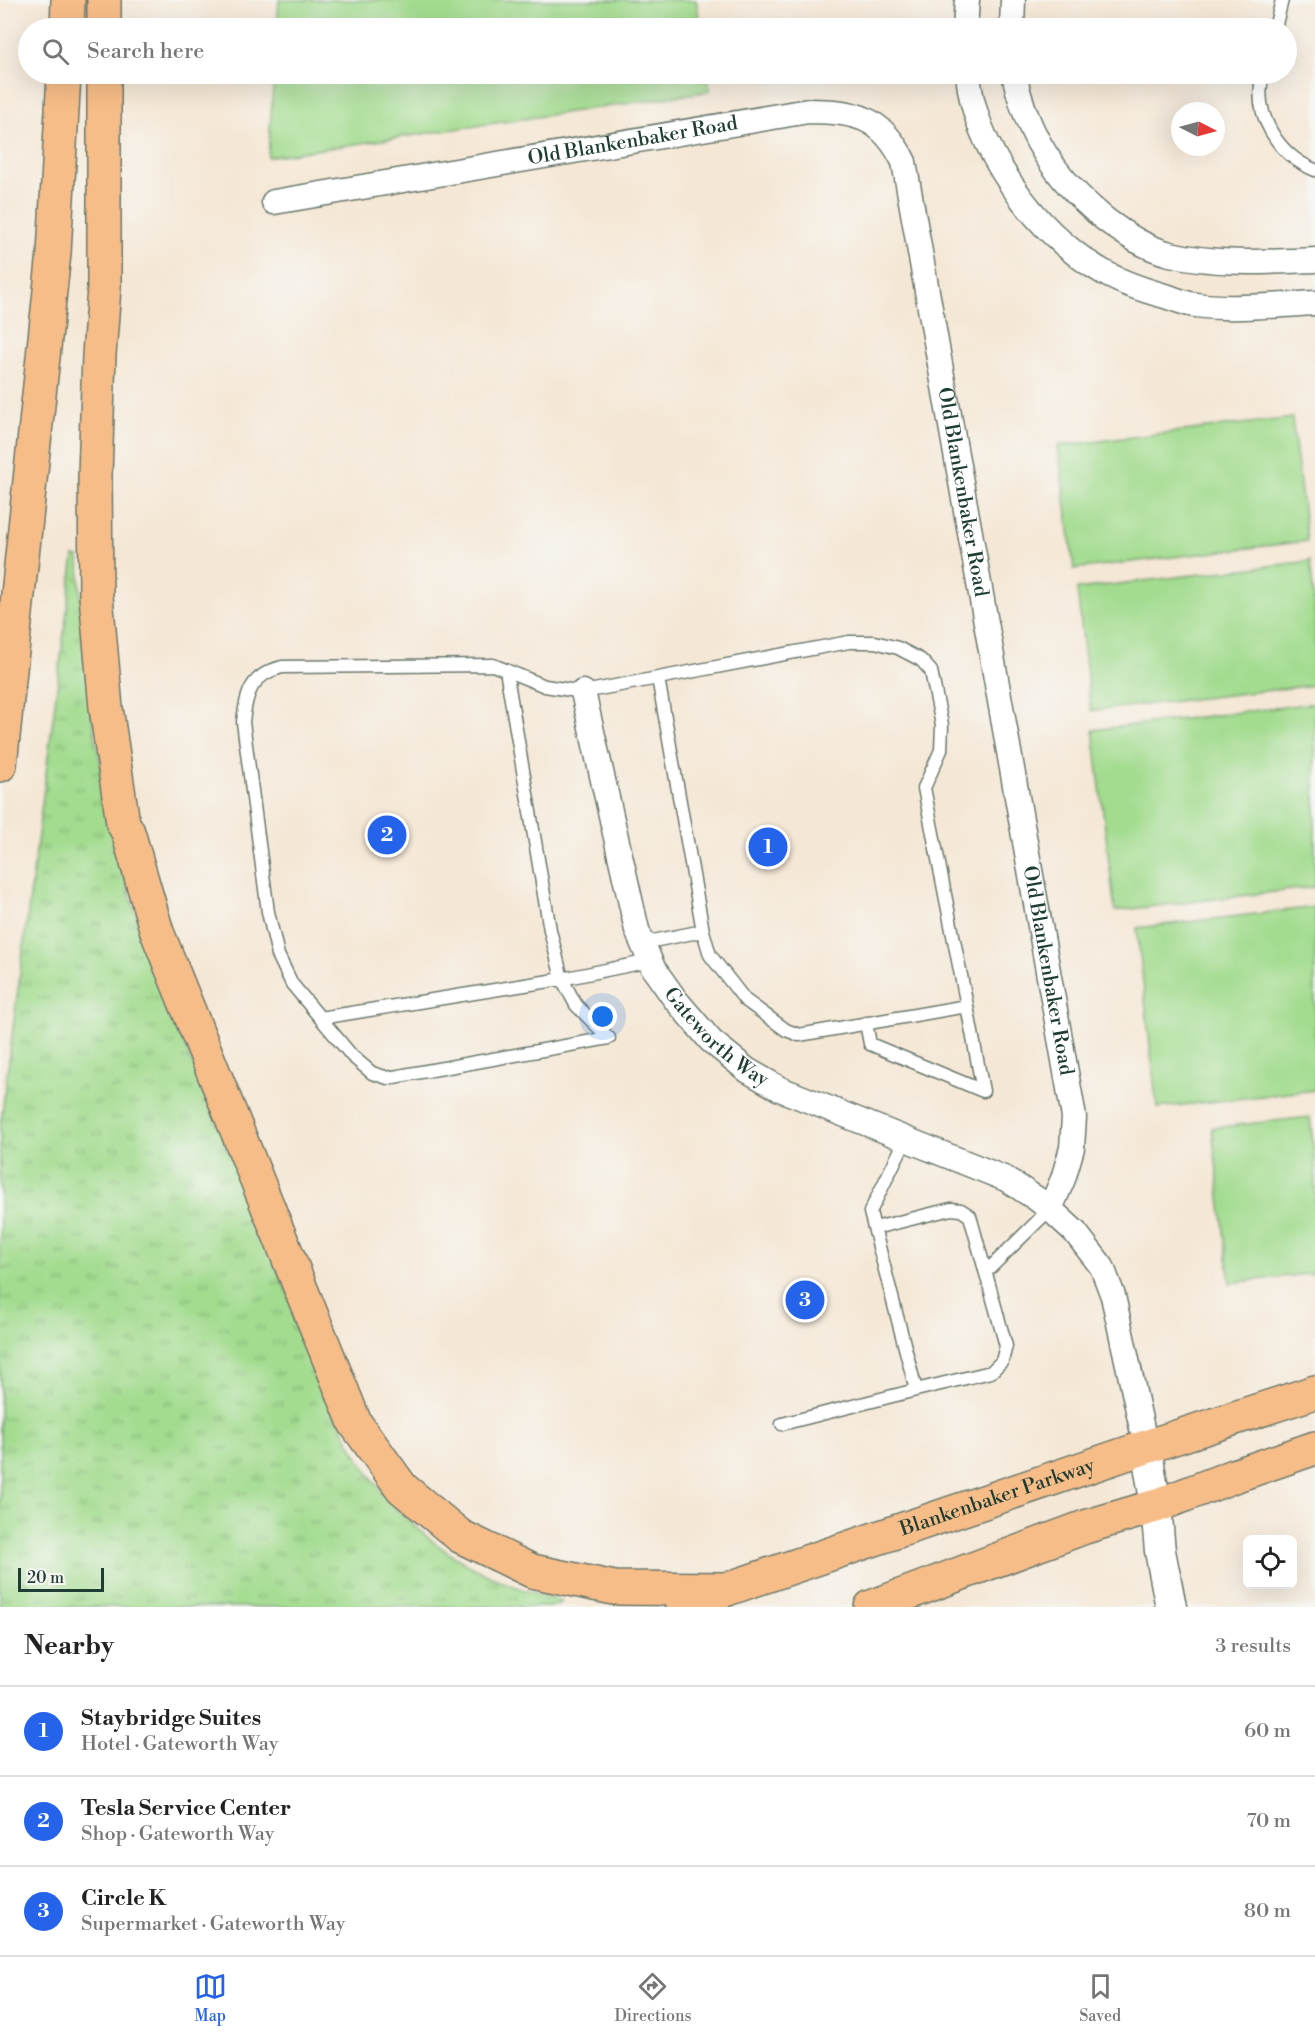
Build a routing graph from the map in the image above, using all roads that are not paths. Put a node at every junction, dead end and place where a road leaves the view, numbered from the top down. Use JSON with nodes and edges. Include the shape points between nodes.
{"nodes":[{"id":1,"x":68,"y":0,"type":"edge"},
{"id":2,"x":104,"y":0,"type":"edge"},
{"id":3,"x":967,"y":0,"type":"edge"},
{"id":4,"x":1013,"y":0,"type":"edge"},
{"id":5,"x":1282,"y":0,"type":"edge"},
{"id":6,"x":67,"y":18,"type":"edge"},
{"id":7,"x":104,"y":18,"type":"edge"},
{"id":8,"x":966,"y":18,"type":"edge"},
{"id":9,"x":1012,"y":18,"type":"edge"},
{"id":10,"x":1278,"y":18,"type":"edge"},
{"id":11,"x":63,"y":84,"type":"edge"},
{"id":12,"x":104,"y":84,"type":"edge"},
{"id":13,"x":969,"y":84,"type":"edge"},
{"id":14,"x":1016,"y":84,"type":"edge"},
{"id":15,"x":1260,"y":84,"type":"edge"},
{"id":16,"x":1315,"y":170,"type":"edge"},
{"id":17,"x":274,"y":202,"type":"dead end"},
{"id":18,"x":1315,"y":260,"type":"edge"},
{"id":19,"x":1315,"y":303,"type":"edge"},
{"id":20,"x":506,"y":670,"type":"junction"},
{"id":21,"x":658,"y":678,"type":"junction"},
{"id":22,"x":583,"y":692,"type":"junction"},
{"id":23,"x":0,"y":765,"type":"edge"},
{"id":24,"x":704,"y":931,"type":"junction"},
{"id":25,"x":647,"y":952,"type":"junction"},
{"id":26,"x":562,"y":979,"type":"junction"},
{"id":27,"x":967,"y":1006,"type":"junction"},
{"id":28,"x":320,"y":1018,"type":"junction"},
{"id":29,"x":866,"y":1023,"type":"junction"},
{"id":30,"x":906,"y":1139,"type":"junction"},
{"id":31,"x":1050,"y":1209,"type":"junction"},
{"id":32,"x":874,"y":1228,"type":"junction"},
{"id":33,"x":986,"y":1272,"type":"junction"},
{"id":34,"x":916,"y":1390,"type":"junction"},
{"id":35,"x":1315,"y":1392,"type":"edge"},
{"id":36,"x":782,"y":1424,"type":"dead end"},
{"id":37,"x":1146,"y":1447,"type":"junction"},
{"id":38,"x":1315,"y":1448,"type":"edge"},
{"id":39,"x":1156,"y":1506,"type":"junction"},
{"id":40,"x":727,"y":1589,"type":"junction"},
{"id":41,"x":683,"y":1607,"type":"edge"},
{"id":42,"x":871,"y":1607,"type":"edge"},
{"id":43,"x":1170,"y":1607,"type":"edge"}],
"edges":[{"from":1,"to":6,"type":"main road"},
{"from":2,"to":7,"type":"main road"},
{"from":3,"to":8,"type":"street"},
{"from":4,"to":9,"type":"street"},
{"from":5,"to":10,"type":"lane"},
{"from":11,"to":23,"type":"main road","via":[[54,253]]},
{"from":12,"to":40,"type":"main road","via":[[104,288],[95,465],[96,596],[103,686],[123,823],[157,932],[355,1423],[402,1488],[460,1536],[532,1571],[614,1588]]},
{"from":13,"to":19,"type":"street","via":[[978,121],[1022,201],[1063,244],[1099,270],[1151,292],[1196,305]]},
{"from":14,"to":18,"type":"street","via":[[1038,143],[1058,174],[1083,201],[1131,239],[1168,254],[1208,260]]},
{"from":15,"to":16,"type":"lane","via":[[1263,112],[1272,134],[1284,152]]},
{"from":17,"to":31,"type":"street","name":"Old Blankenbaker Road","via":[[808,111],[835,111],[858,117],[879,127],[894,143],[904,162],[1074,1118],[1072,1148]]},
{"from":20,"to":22,"type":"lane","via":[[544,686]]},
{"from":20,"to":26,"type":"lane","via":[[550,930]]},
{"from":20,"to":28,"type":"lane","via":[[493,665],[282,667],[267,671],[252,686],[243,722],[268,912],[278,955],[292,984]]},
{"from":21,"to":22,"type":"lane"},
{"from":21,"to":24,"type":"lane"},
{"from":21,"to":27,"type":"lane","via":[[849,642],[875,642],[921,660],[931,671],[942,725],[941,750],[924,788]]},
{"from":22,"to":25,"type":"street","name":"Gateworth Way","via":[[637,930]]},
{"from":24,"to":25,"type":"lane"},
{"from":24,"to":29,"type":"lane","via":[[710,955],[745,1000],[786,1030],[799,1035]]},
{"from":25,"to":26,"type":"lane"},
{"from":25,"to":30,"type":"street","name":"Gateworth Way","via":[[675,999],[711,1041],[747,1070],[780,1089]]},
{"from":26,"to":28,"type":"lane"},
{"from":26,"to":28,"type":"lane","via":[[576,1005],[609,1038],[388,1078],[372,1073],[351,1056]]},
{"from":27,"to":29,"type":"lane"},
{"from":27,"to":29,"type":"lane","via":[[983,1091],[870,1044]]},
{"from":30,"to":31,"type":"street","name":"Gateworth Way","via":[[1006,1179]]},
{"from":30,"to":32,"type":"lane","via":[[870,1212]]},
{"from":31,"to":33,"type":"lane"},
{"from":31,"to":37,"type":"street","via":[[1075,1232],[1102,1267],[1113,1296]]},
{"from":32,"to":33,"type":"lane","via":[[951,1209],[961,1210],[970,1216]]},
{"from":32,"to":34,"type":"lane"},
{"from":33,"to":34,"type":"lane","via":[[1006,1346],[1002,1361],[991,1372]]},
{"from":34,"to":36,"type":"lane"},
{"from":35,"to":37,"type":"main road","name":"Blankenbaker Parkway"},
{"from":37,"to":39,"type":"street"},
{"from":37,"to":40,"type":"main road","name":"Blankenbaker Parkway"},
{"from":38,"to":39,"type":"main road"},
{"from":39,"to":42,"type":"main road","via":[[1085,1527]]},
{"from":39,"to":43,"type":"street"},
{"from":40,"to":41,"type":"main road","name":"Blankenbaker Parkway"}]}
